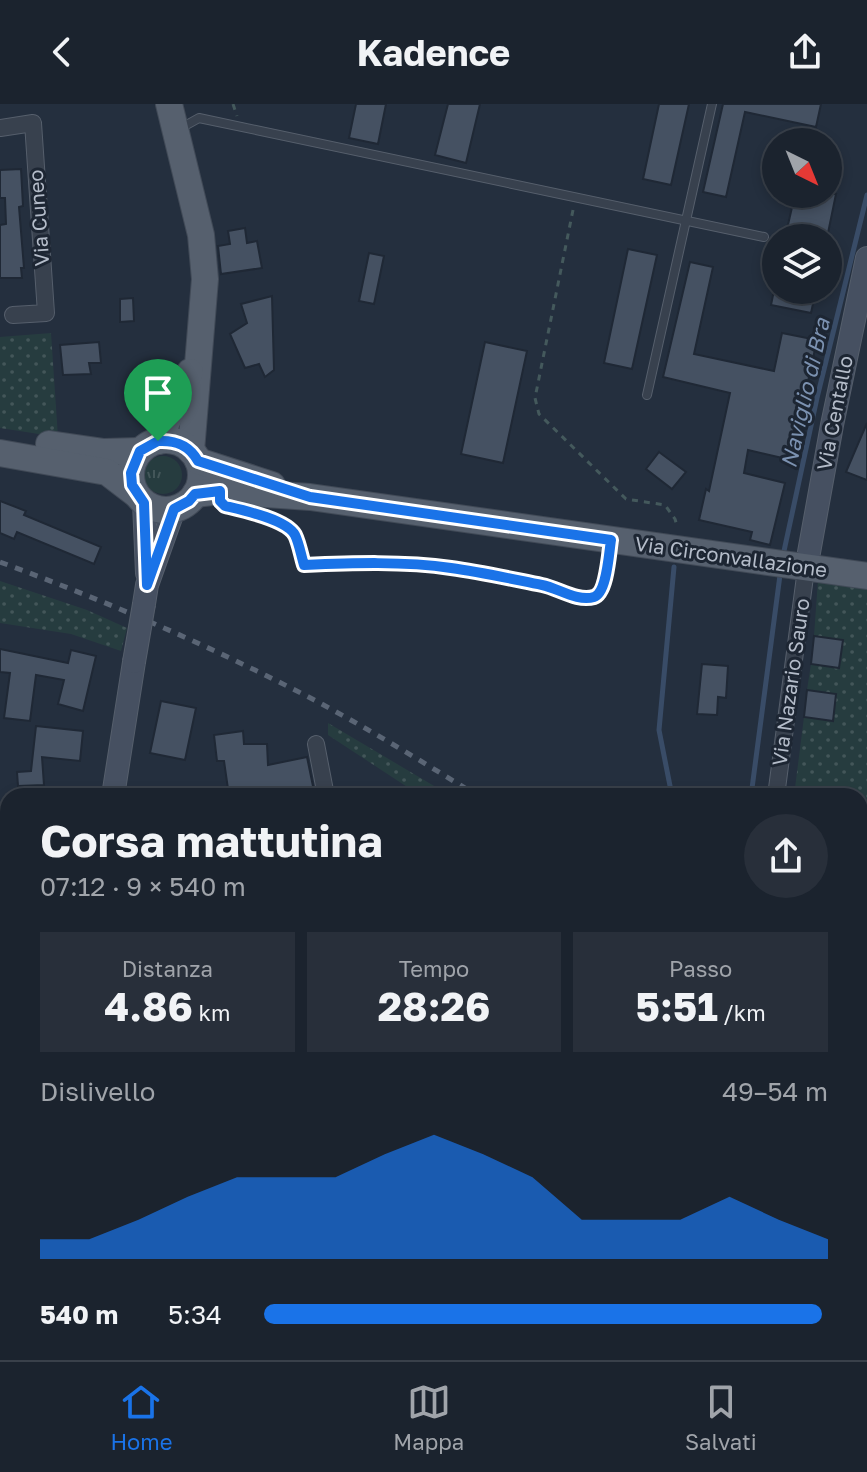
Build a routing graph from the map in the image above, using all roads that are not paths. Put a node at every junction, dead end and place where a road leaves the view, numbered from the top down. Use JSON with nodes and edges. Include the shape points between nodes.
{"nodes":[{"id":1,"x":169,"y":104,"type":"edge"},
{"id":2,"x":712,"y":104,"type":"edge"},
{"id":3,"x":0,"y":128,"type":"edge"},
{"id":4,"x":176,"y":131,"type":"junction"},
{"id":5,"x":684,"y":220,"type":"junction"},
{"id":6,"x":762,"y":237,"type":"edge"},
{"id":7,"x":867,"y":258,"type":"edge"},
{"id":8,"x":13,"y":315,"type":"dead end"},
{"id":9,"x":203,"y":318,"type":"junction"},
{"id":10,"x":647,"y":395,"type":"dead end"},
{"id":11,"x":0,"y":436,"type":"edge"},
{"id":12,"x":149,"y":446,"type":"junction"},
{"id":13,"x":0,"y":453,"type":"edge"},
{"id":14,"x":194,"y":456,"type":"junction"},
{"id":15,"x":310,"y":497,"type":"junction"},
{"id":16,"x":140,"y":499,"type":"junction"},
{"id":17,"x":184,"y":502,"type":"junction"},
{"id":18,"x":806,"y":569,"type":"junction"},
{"id":19,"x":867,"y":576,"type":"edge"},
{"id":20,"x":146,"y":595,"type":"junction"},
{"id":21,"x":316,"y":744,"type":"dead end"},
{"id":22,"x":114,"y":788,"type":"edge"},
{"id":23,"x":324,"y":788,"type":"edge"},
{"id":24,"x":777,"y":788,"type":"edge"}],
"edges":[{"from":1,"to":4,"type":"main road"},
{"from":2,"to":5,"type":"lane"},
{"from":3,"to":8,"type":"street","name":"Via Cuneo","via":[[33,123],[46,313]]},
{"from":4,"to":5,"type":"lane","via":[[199,118]]},
{"from":4,"to":9,"type":"main road","via":[[201,235]]},
{"from":5,"to":6,"type":"lane"},
{"from":5,"to":10,"type":"lane"},
{"from":7,"to":18,"type":"main road","name":"Via Centallo"},
{"from":9,"to":12,"type":"main road","via":[[189,377]]},
{"from":9,"to":14,"type":"main road"},
{"from":11,"to":12,"type":"main road","via":[[104,452]]},
{"from":12,"to":14,"type":"main road","via":[[170,441]]},
{"from":12,"to":16,"type":"main road","via":[[131,473]]},
{"from":13,"to":16,"type":"main road","via":[[107,472]]},
{"from":14,"to":15,"type":"main road","name":"Via Circonvallazione"},
{"from":14,"to":17,"type":"main road","via":[[200,472]]},
{"from":15,"to":17,"type":"main road","name":"Via Circonvallazione","via":[[220,491]]},
{"from":15,"to":18,"type":"main road","name":"Via Circonvallazione"},
{"from":16,"to":17,"type":"main road","via":[[153,508]]},
{"from":16,"to":20,"type":"main road"},
{"from":17,"to":20,"type":"main road"},
{"from":18,"to":19,"type":"main road","name":"Via Circonvallazione"},
{"from":18,"to":24,"type":"street","name":"Via Nazario Sauro"},
{"from":20,"to":22,"type":"main road","bridge":true},
{"from":21,"to":23,"type":"street"}]}
